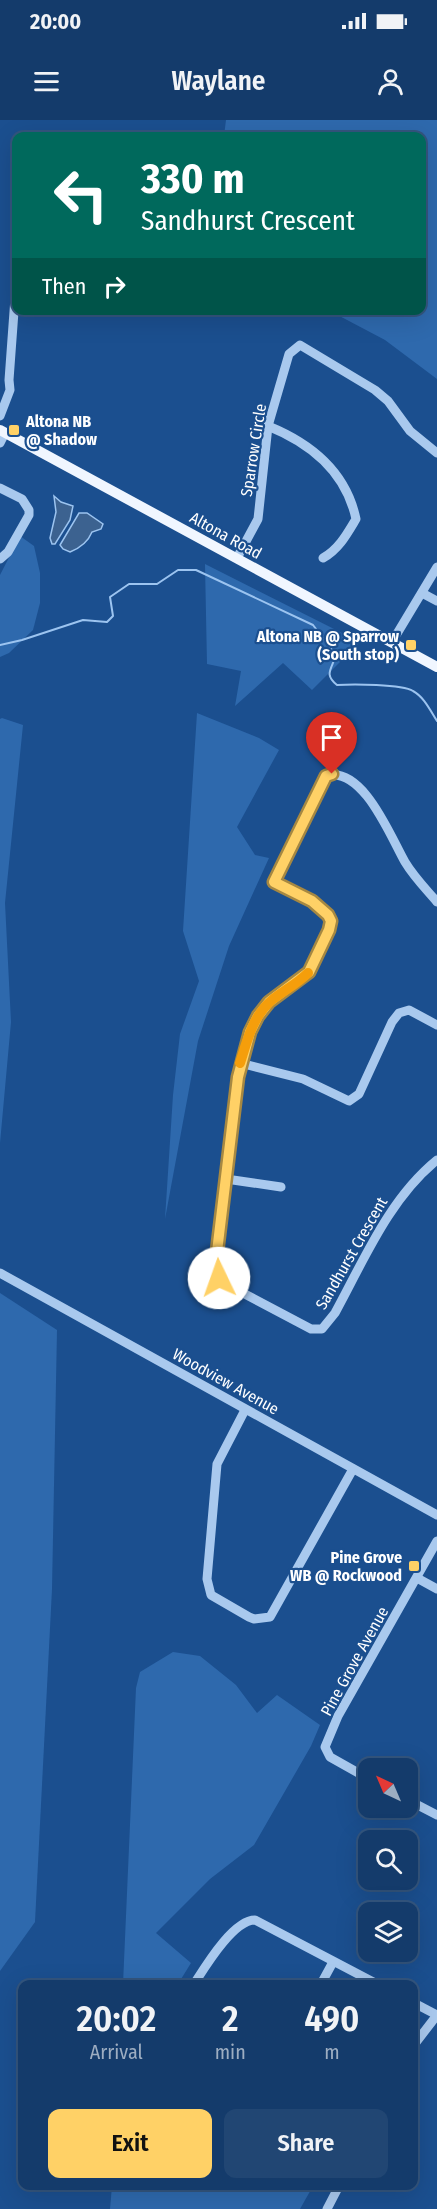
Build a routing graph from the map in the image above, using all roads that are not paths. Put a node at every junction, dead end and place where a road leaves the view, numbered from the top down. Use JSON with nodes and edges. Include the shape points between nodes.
{"nodes":[{"id":1,"x":12,"y":315,"type":"edge"},
{"id":2,"x":4,"y":378,"type":"edge"},
{"id":3,"x":0,"y":416,"type":"edge"},
{"id":4,"x":268,"y":426,"type":"junction"},
{"id":5,"x":3,"y":431,"type":"edge"},
{"id":6,"x":0,"y":443,"type":"edge"},
{"id":7,"x":437,"y":453,"type":"edge"},
{"id":8,"x":0,"y":488,"type":"edge"},
{"id":9,"x":237,"y":558,"type":"junction"},
{"id":10,"x":323,"y":558,"type":"dead end"},
{"id":11,"x":0,"y":559,"type":"edge"},
{"id":12,"x":437,"y":567,"type":"edge"},
{"id":13,"x":422,"y":592,"type":"junction"},
{"id":14,"x":437,"y":601,"type":"edge"},
{"id":15,"x":392,"y":642,"type":"junction"},
{"id":16,"x":437,"y":667,"type":"edge"},
{"id":17,"x":437,"y":902,"type":"edge"},
{"id":18,"x":437,"y":1025,"type":"edge"},
{"id":19,"x":240,"y":1064,"type":"junction"},
{"id":20,"x":437,"y":1160,"type":"edge"},
{"id":21,"x":226,"y":1179,"type":"junction"},
{"id":22,"x":281,"y":1187,"type":"dead end"},
{"id":23,"x":0,"y":1273,"type":"edge"},
{"id":24,"x":245,"y":1410,"type":"junction"},
{"id":25,"x":353,"y":1469,"type":"junction"},
{"id":26,"x":437,"y":1515,"type":"edge"},
{"id":27,"x":437,"y":1541,"type":"edge"},
{"id":28,"x":417,"y":1578,"type":"junction"},
{"id":29,"x":437,"y":1589,"type":"edge"},
{"id":30,"x":358,"y":1773,"type":"edge"},
{"id":31,"x":418,"y":1805,"type":"edge"},
{"id":32,"x":437,"y":1815,"type":"edge"},
{"id":33,"x":333,"y":1962,"type":"junction"},
{"id":34,"x":197,"y":1980,"type":"edge"},
{"id":35,"x":323,"y":1980,"type":"edge"},
{"id":36,"x":369,"y":1980,"type":"edge"},
{"id":37,"x":418,"y":2005,"type":"edge"},
{"id":38,"x":437,"y":2015,"type":"edge"},
{"id":39,"x":418,"y":2040,"type":"edge"},
{"id":40,"x":337,"y":2190,"type":"edge"},
{"id":41,"x":327,"y":2209,"type":"edge"}],
"edges":[{"from":1,"to":2,"type":"street"},
{"from":2,"to":3,"type":"street","via":[[10,390]]},
{"from":4,"to":7,"type":"street","name":"Sparrow Circle","via":[[289,354],[300,345],[375,390],[410,431]]},
{"from":4,"to":9,"type":"street","name":"Sparrow Circle","via":[[258,519]]},
{"from":4,"to":10,"type":"street","via":[[312,449],[352,501],[356,519],[333,552]]},
{"from":5,"to":6,"type":"street"},
{"from":5,"to":9,"type":"main road","name":"Altona Road"},
{"from":8,"to":11,"type":"street","via":[[22,499],[29,510],[8,552]]},
{"from":9,"to":15,"type":"main road","name":"Altona Road"},
{"from":12,"to":13,"type":"street"},
{"from":13,"to":14,"type":"street"},
{"from":13,"to":15,"type":"street"},
{"from":15,"to":16,"type":"main road","name":"Altona Road"},
{"from":17,"to":19,"type":"street","name":"Sandhurst Crescent","via":[[406,864],[372,801],[346,779],[326,776],[274,882],[312,901],[328,915],[329,930],[309,972],[269,1002],[258,1016]]},
{"from":18,"to":19,"type":"street","via":[[409,1010],[399,1013],[358,1094],[349,1101],[303,1078]]},
{"from":19,"to":21,"type":"street","name":"Sandhurst Crescent"},
{"from":20,"to":21,"type":"street","name":"Sandhurst Crescent","via":[[399,1200],[322,1329],[311,1329],[219,1278],[216,1260]]},
{"from":21,"to":22,"type":"street"},
{"from":23,"to":24,"type":"street","name":"Woodview Avenue"},
{"from":24,"to":25,"type":"street","name":"Woodview Avenue"},
{"from":24,"to":25,"type":"street","via":[[217,1464],[207,1580],[211,1595],[249,1617],[270,1617]]},
{"from":25,"to":26,"type":"street","name":"Woodview Avenue"},
{"from":27,"to":28,"type":"street","name":"Pine Grove Avenue"},
{"from":28,"to":29,"type":"street"},
{"from":28,"to":30,"type":"street","name":"Pine Grove Avenue","via":[[338,1716],[325,1747],[330,1757]]},
{"from":31,"to":32,"type":"street"},
{"from":33,"to":34,"type":"street","via":[[255,1920],[248,1920],[210,1959]]},
{"from":33,"to":35,"type":"street"},
{"from":33,"to":36,"type":"street"},
{"from":37,"to":38,"type":"street"},
{"from":38,"to":39,"type":"street"},
{"from":40,"to":41,"type":"street"}]}
